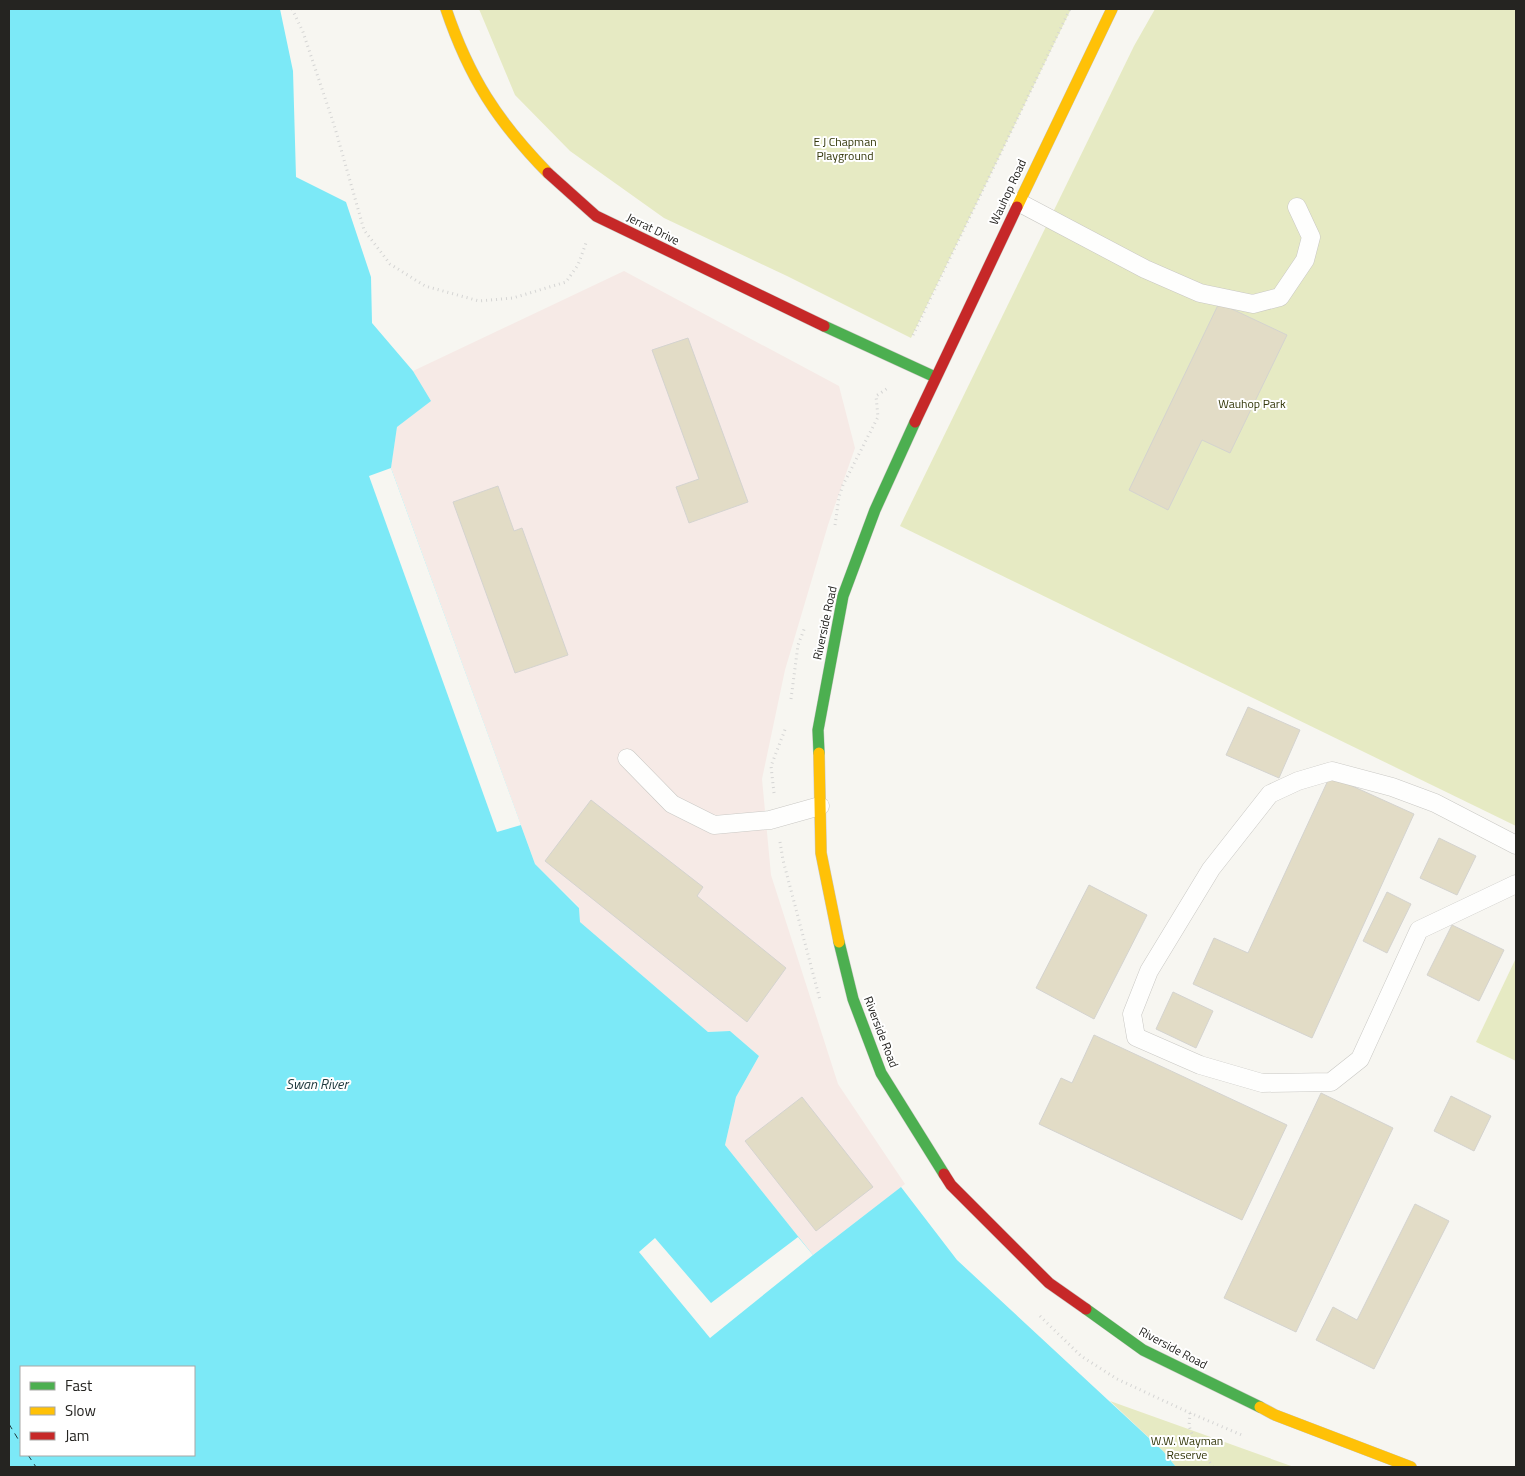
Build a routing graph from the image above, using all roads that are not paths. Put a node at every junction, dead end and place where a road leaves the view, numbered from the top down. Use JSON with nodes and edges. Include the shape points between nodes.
{"nodes":[{"id":1,"x":446,"y":9,"type":"edge"},
{"id":2,"x":1109,"y":12,"type":"edge"},
{"id":3,"x":1018,"y":202,"type":"junction"},
{"id":4,"x":1297,"y":207,"type":"dead end"},
{"id":5,"x":935,"y":377,"type":"junction"},
{"id":6,"x":627,"y":758,"type":"dead end"},
{"id":7,"x":820,"y":806,"type":"junction"},
{"id":8,"x":1516,"y":845,"type":"edge"},
{"id":9,"x":1516,"y":884,"type":"edge"},
{"id":10,"x":1410,"y":1467,"type":"edge"}],
"edges":[{"from":1,"to":5,"type":"street","name":"Jerrat Drive","via":[[473,77],[501,121],[526,152],[567,193],[596,216]]},
{"from":2,"to":3,"type":"street","name":"Wauhop Road"},
{"from":3,"to":4,"type":"lane","via":[[1144,269],[1192,290],[1253,304],[1280,297],[1306,260],[1311,237]]},
{"from":3,"to":5,"type":"street","name":"Wauhop Road"},
{"from":5,"to":7,"type":"street","name":"Riverside Road","via":[[874,510],[843,596],[818,730]]},
{"from":6,"to":7,"type":"lane","via":[[672,804],[714,825],[776,818]]},
{"from":7,"to":10,"type":"street","name":"Riverside Road","via":[[821,853],[853,999],[881,1073],[951,1185],[1048,1283],[1143,1350],[1275,1415]]},
{"from":8,"to":9,"type":"lane","via":[[1435,803],[1392,787],[1332,771],[1270,794],[1211,869],[1149,971],[1132,1014],[1136,1037],[1200,1065],[1262,1083],[1331,1082],[1360,1059],[1419,930]]}]}
